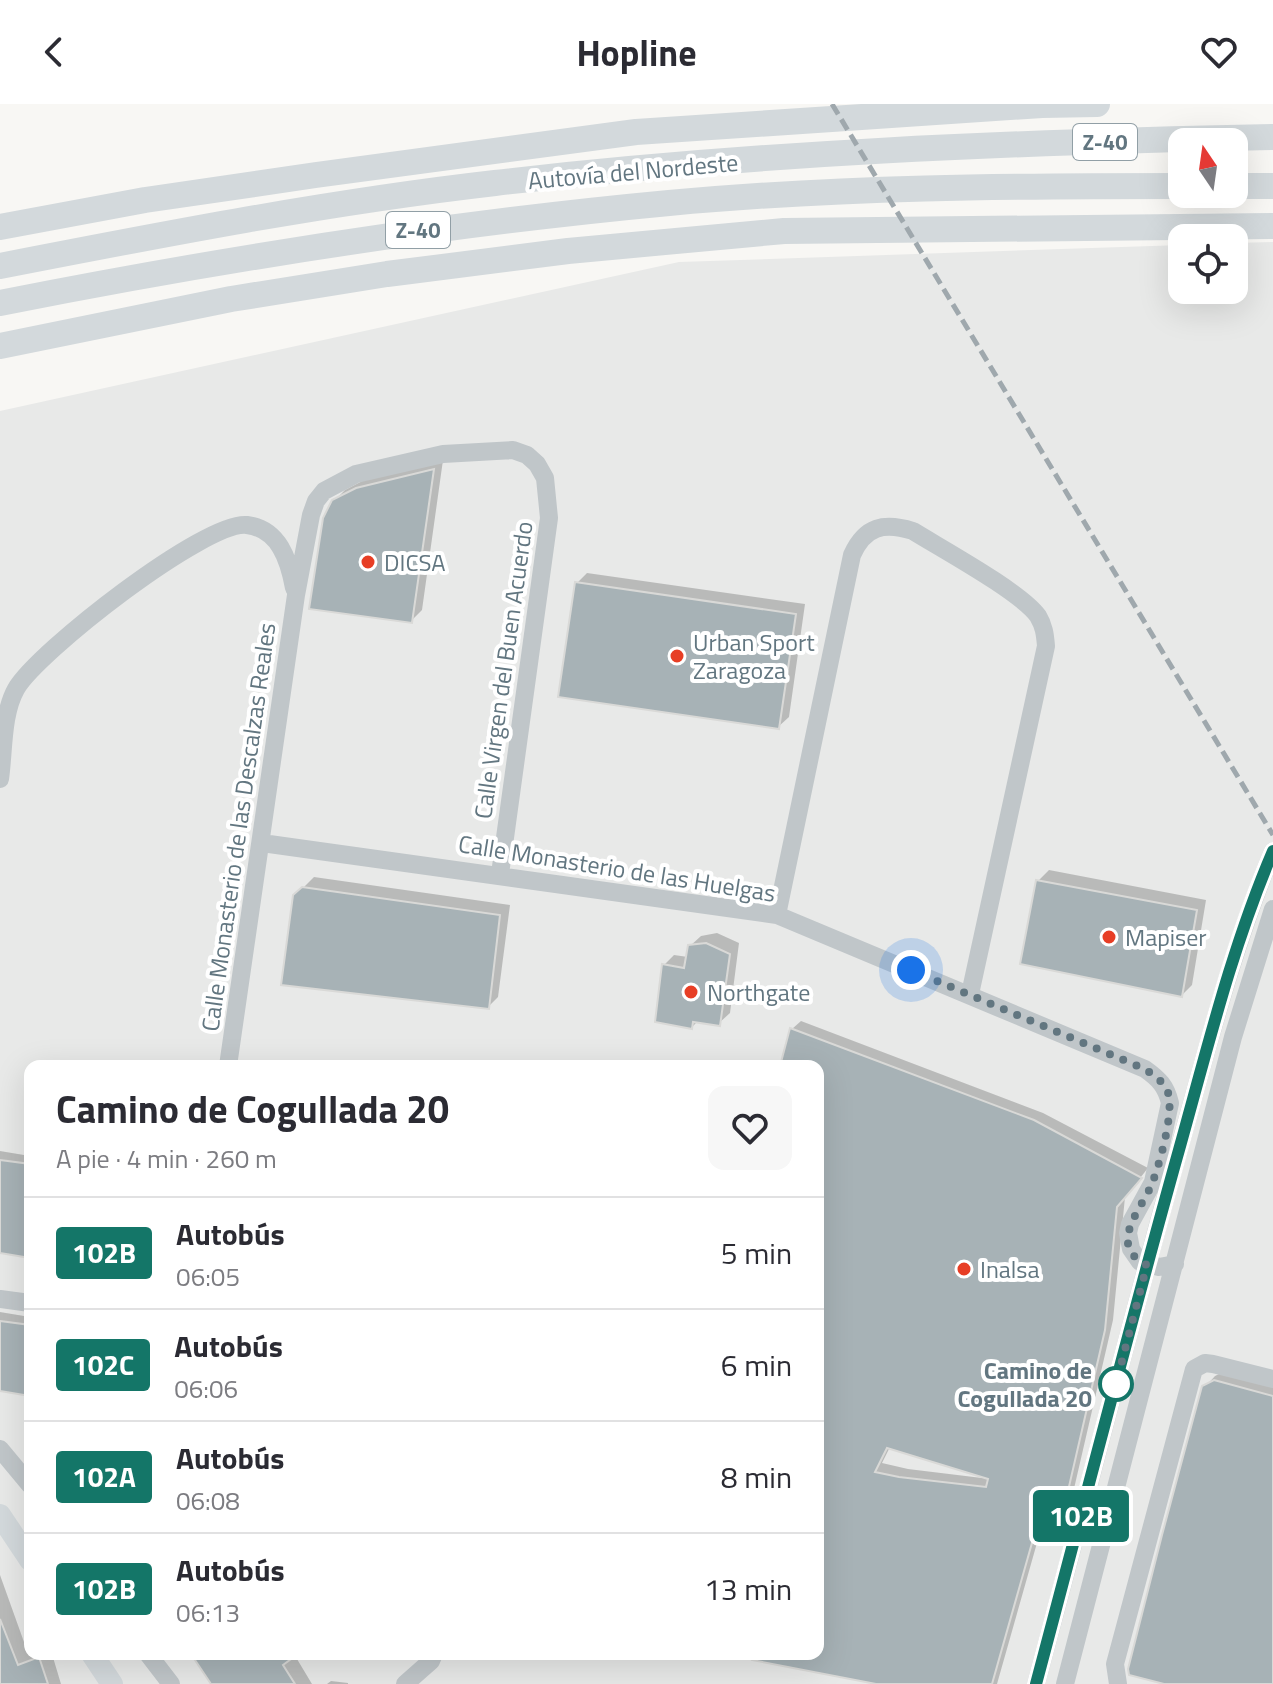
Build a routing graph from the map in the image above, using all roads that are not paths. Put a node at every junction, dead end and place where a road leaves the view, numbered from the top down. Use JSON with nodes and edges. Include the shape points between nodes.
{"nodes":[{"id":1,"x":1097,"y":104,"type":"edge"},
{"id":2,"x":1273,"y":137,"type":"edge"},
{"id":3,"x":1168,"y":186,"type":"edge"},
{"id":4,"x":1248,"y":186,"type":"edge"},
{"id":5,"x":1273,"y":186,"type":"edge"},
{"id":6,"x":1273,"y":226,"type":"edge"},
{"id":7,"x":0,"y":227,"type":"edge"},
{"id":8,"x":0,"y":266,"type":"edge"},
{"id":9,"x":0,"y":303,"type":"edge"},
{"id":10,"x":0,"y":346,"type":"edge"},
{"id":11,"x":296,"y":595,"type":"junction"},
{"id":12,"x":0,"y":779,"type":"edge"},
{"id":13,"x":262,"y":843,"type":"junction"},
{"id":14,"x":1273,"y":851,"type":"edge"},
{"id":15,"x":500,"y":874,"type":"junction"},
{"id":16,"x":1273,"y":909,"type":"edge"},
{"id":17,"x":777,"y":915,"type":"junction"},
{"id":18,"x":970,"y":994,"type":"junction"},
{"id":19,"x":229,"y":1060,"type":"edge"},
{"id":20,"x":1175,"y":1264,"type":"junction"},
{"id":21,"x":1147,"y":1265,"type":"junction"},
{"id":22,"x":0,"y":1299,"type":"edge"},
{"id":23,"x":24,"y":1302,"type":"edge"},
{"id":24,"x":1273,"y":1379,"type":"edge"},
{"id":25,"x":0,"y":1449,"type":"edge"},
{"id":26,"x":24,"y":1478,"type":"edge"},
{"id":27,"x":0,"y":1515,"type":"edge"},
{"id":28,"x":24,"y":1551,"type":"edge"},
{"id":29,"x":96,"y":1660,"type":"edge"},
{"id":30,"x":156,"y":1660,"type":"edge"},
{"id":31,"x":431,"y":1660,"type":"edge"},
{"id":32,"x":112,"y":1684,"type":"edge"},
{"id":33,"x":171,"y":1684,"type":"edge"},
{"id":34,"x":405,"y":1684,"type":"edge"},
{"id":35,"x":1036,"y":1684,"type":"edge"},
{"id":36,"x":1065,"y":1684,"type":"edge"},
{"id":37,"x":1118,"y":1684,"type":"edge"}],
"edges":[{"from":1,"to":7,"type":"highway","via":[[636,132],[145,200]]},
{"from":2,"to":8,"type":"highway","name":"Autovía del Nordeste","number":"Z-40","via":[[937,147],[670,166],[298,210]]},
{"from":3,"to":9,"type":"highway","name":"Autovía del Nordeste","number":"Z-40","via":[[964,186],[671,202],[410,231]]},
{"from":4,"to":5,"type":"highway"},
{"from":6,"to":10,"type":"highway","via":[[784,231],[630,245],[231,299]]},
{"from":11,"to":12,"type":"street","via":[[286,556],[260,528],[226,527],[188,547],[86,621],[23,679],[10,703]]},
{"from":11,"to":13,"type":"street","name":"Calle Monasterio de las Descalzas Reales"},
{"from":11,"to":15,"type":"street","name":"Calle Virgen del Buen Acuerdo","via":[[316,501],[339,481],[443,454],[513,450],[537,464],[545,478],[549,518]]},
{"from":13,"to":15,"type":"street","name":"Calle Monasterio de las Huelgas"},
{"from":13,"to":19,"type":"street","name":"Calle Monasterio de las Descalzas Reales"},
{"from":14,"to":21,"type":"street","via":[[1228,975]]},
{"from":15,"to":17,"type":"street","name":"Calle Monasterio de las Huelgas"},
{"from":16,"to":20,"type":"street"},
{"from":17,"to":18,"type":"street","name":"Calle Monasterio de las Huelgas"},
{"from":17,"to":18,"type":"street","via":[[852,555],[869,531],[897,526],[913,531],[1019,598],[1045,630],[1046,646]]},
{"from":18,"to":21,"type":"street","name":"Calle Monasterio de las Huelgas","via":[[1145,1069],[1167,1091],[1169,1116],[1153,1182],[1130,1224],[1128,1240],[1135,1256]]},
{"from":20,"to":21,"type":"street"},
{"from":20,"to":36,"type":"street"},
{"from":21,"to":35,"type":"street"},
{"from":22,"to":23,"type":"street"},
{"from":24,"to":37,"type":"street","via":[[1213,1364],[1194,1369],[1115,1664]]},
{"from":25,"to":26,"type":"street"},
{"from":27,"to":28,"type":"main road"},
{"from":29,"to":32,"type":"main road"},
{"from":30,"to":33,"type":"street"},
{"from":31,"to":34,"type":"street"}]}
